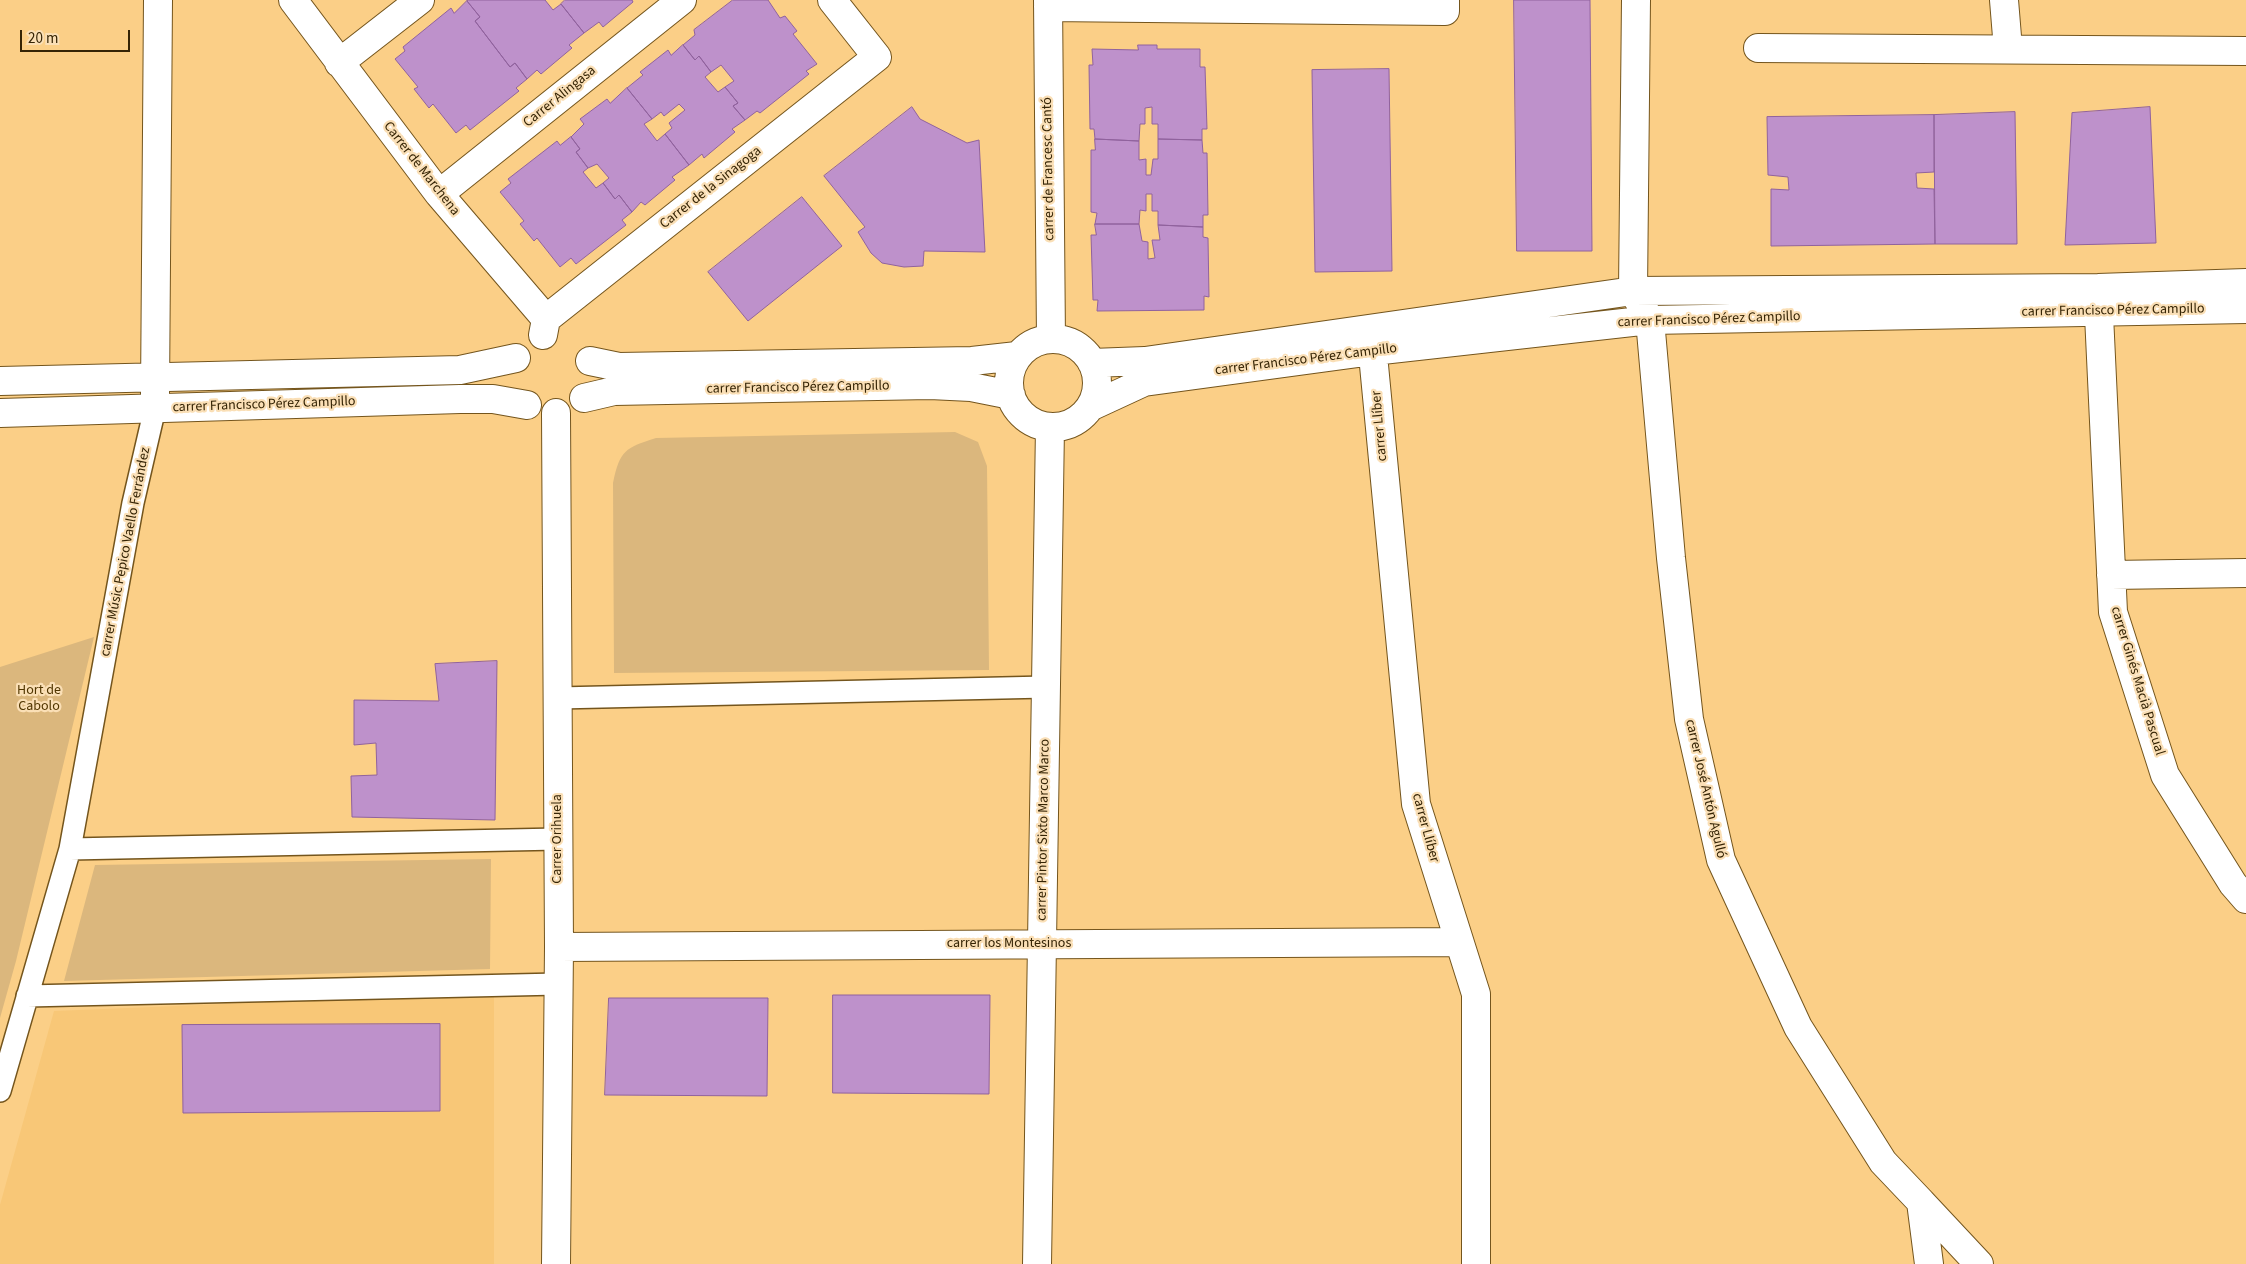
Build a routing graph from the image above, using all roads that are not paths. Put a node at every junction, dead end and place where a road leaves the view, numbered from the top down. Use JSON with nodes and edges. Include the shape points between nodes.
{"nodes":[{"id":1,"x":158,"y":0,"type":"edge"},
{"id":2,"x":293,"y":0,"type":"edge"},
{"id":3,"x":420,"y":0,"type":"edge"},
{"id":4,"x":682,"y":0,"type":"edge"},
{"id":5,"x":832,"y":0,"type":"edge"},
{"id":6,"x":1636,"y":0,"type":"edge"},
{"id":7,"x":2004,"y":0,"type":"edge"},
{"id":8,"x":1048,"y":4,"type":"edge"},
{"id":9,"x":1445,"y":5,"type":"edge"},
{"id":10,"x":1758,"y":48,"type":"dead end"},
{"id":11,"x":2008,"y":49,"type":"junction"},
{"id":12,"x":2246,"y":51,"type":"edge"},
{"id":13,"x":339,"y":63,"type":"junction"},
{"id":14,"x":439,"y":194,"type":"junction"},
{"id":15,"x":2246,"y":283,"type":"edge"},
{"id":16,"x":1633,"y":290,"type":"junction"},
{"id":17,"x":2098,"y":300,"type":"junction"},
{"id":18,"x":2246,"y":309,"type":"edge"},
{"id":19,"x":1650,"y":320,"type":"junction"},
{"id":20,"x":564,"y":339,"type":"junction"},
{"id":21,"x":1051,"y":339,"type":"junction"},
{"id":22,"x":1372,"y":340,"type":"junction"},
{"id":23,"x":1017,"y":356,"type":"junction"},
{"id":24,"x":516,"y":358,"type":"junction"},
{"id":25,"x":1092,"y":363,"type":"junction"},
{"id":26,"x":155,"y":376,"type":"junction"},
{"id":27,"x":0,"y":381,"type":"edge"},
{"id":28,"x":1011,"y":395,"type":"junction"},
{"id":29,"x":584,"y":398,"type":"junction"},
{"id":30,"x":528,"y":404,"type":"junction"},
{"id":31,"x":1090,"y":407,"type":"junction"},
{"id":32,"x":155,"y":408,"type":"junction"},
{"id":33,"x":0,"y":412,"type":"edge"},
{"id":34,"x":556,"y":413,"type":"junction"},
{"id":35,"x":1050,"y":427,"type":"junction"},
{"id":36,"x":2246,"y":573,"type":"edge"},
{"id":37,"x":2111,"y":575,"type":"junction"},
{"id":38,"x":1046,"y":687,"type":"junction"},
{"id":39,"x":558,"y":698,"type":"junction"},
{"id":40,"x":558,"y":840,"type":"junction"},
{"id":41,"x":70,"y":848,"type":"junction"},
{"id":42,"x":2246,"y":899,"type":"edge"},
{"id":43,"x":1459,"y":942,"type":"junction"},
{"id":44,"x":1042,"y":944,"type":"junction"},
{"id":45,"x":559,"y":947,"type":"junction"},
{"id":46,"x":558,"y":984,"type":"junction"},
{"id":47,"x":27,"y":996,"type":"junction"},
{"id":48,"x":0,"y":1091,"type":"edge"},
{"id":49,"x":1921,"y":1202,"type":"junction"},
{"id":50,"x":556,"y":1264,"type":"edge"},
{"id":51,"x":1037,"y":1264,"type":"edge"},
{"id":52,"x":1476,"y":1264,"type":"edge"},
{"id":53,"x":1930,"y":1264,"type":"edge"},
{"id":54,"x":1979,"y":1264,"type":"edge"}],
"edges":[{"from":1,"to":26,"type":"street","name":"carrer Músic Pepico Vaello Ferrández"},
{"from":2,"to":13,"type":"street","name":"Carrer de Marchena"},
{"from":3,"to":13,"type":"street"},
{"from":4,"to":14,"type":"street","name":"Carrer Alingasa"},
{"from":5,"to":20,"type":"street","name":"Carrer de la Sinagoga","via":[[877,56]]},
{"from":6,"to":16,"type":"street"},
{"from":7,"to":11,"type":"street"},
{"from":8,"to":9,"type":"street"},
{"from":8,"to":21,"type":"street","name":"carrer de Francesc Cantó"},
{"from":10,"to":11,"type":"street"},
{"from":11,"to":12,"type":"street"},
{"from":13,"to":14,"type":"street","name":"Carrer de Marchena"},
{"from":14,"to":20,"type":"street","name":"Carrer de Marchena"},
{"from":15,"to":17,"type":"street","name":"carrer Francisco Pérez Campillo"},
{"from":16,"to":17,"type":"street","name":"carrer Francisco Pérez Campillo"},
{"from":16,"to":19,"type":"street"},
{"from":16,"to":22,"type":"street","name":"carrer Francisco Pérez Campillo"},
{"from":17,"to":18,"type":"street","name":"carrer Francisco Pérez Campillo"},
{"from":17,"to":19,"type":"street","name":"carrer Francisco Pérez Campillo"},
{"from":17,"to":37,"type":"street","name":"carrer Ginés Macià Pascual"},
{"from":19,"to":22,"type":"street","name":"carrer Francisco Pérez Campillo"},
{"from":19,"to":49,"type":"street","name":"carrer José Antón Agulló","via":[[1689,719],[1721,860],[1798,1027],[1883,1162]]},
{"from":20,"to":23,"type":"street","name":"carrer Francisco Pérez Campillo","via":[[619,367],[972,361]]},
{"from":20,"to":24,"type":"street","via":[[522,347]]},
{"from":20,"to":29,"type":"street","via":[[591,380]]},
{"from":21,"to":23,"type":"street","via":[[1035,342]]},
{"from":21,"to":25,"type":"street","via":[[1078,347]]},
{"from":22,"to":25,"type":"street","name":"carrer Francisco Pérez Campillo"},
{"from":22,"to":31,"type":"street","name":"carrer Francisco Pérez Campillo","via":[[1144,382]]},
{"from":22,"to":43,"type":"street","name":"carrer Llíber","via":[[1416,804]]},
{"from":23,"to":28,"type":"street","via":[[1008,384]]},
{"from":24,"to":26,"type":"street","via":[[460,370]]},
{"from":24,"to":30,"type":"street","via":[[512,375],[517,391]]},
{"from":25,"to":31,"type":"street","via":[[1097,378]]},
{"from":26,"to":27,"type":"street"},
{"from":26,"to":32,"type":"street","name":"carrer Músic Pepico Vaello Ferrández"},
{"from":28,"to":29,"type":"street","name":"carrer Francisco Pérez Campillo","via":[[971,386],[930,385],[614,391]]},
{"from":28,"to":35,"type":"street","via":[[1024,416],[1036,424]]},
{"from":29,"to":34,"type":"street","via":[[572,408]]},
{"from":30,"to":32,"type":"street","name":"carrer Francisco Pérez Campillo","via":[[460,399]]},
{"from":30,"to":34,"type":"street","via":[[541,412]]},
{"from":31,"to":35,"type":"street","via":[[1072,423]]},
{"from":32,"to":33,"type":"street","name":"carrer Francisco Pérez Campillo"},
{"from":32,"to":41,"type":"street","name":"carrer Músic Pepico Vaello Ferrández","via":[[133,503]]},
{"from":34,"to":39,"type":"street","name":"Carrer Orihuela"},
{"from":35,"to":38,"type":"street","name":"carrer Pintor Sixto Marco Marco"},
{"from":36,"to":37,"type":"street"},
{"from":37,"to":42,"type":"street","name":"carrer Ginés Macià Pascual","via":[[2113,612],[2165,775],[2233,884]]},
{"from":38,"to":39,"type":"street"},
{"from":38,"to":44,"type":"street","name":"carrer Pintor Sixto Marco Marco"},
{"from":39,"to":40,"type":"street","name":"Carrer Orihuela"},
{"from":40,"to":41,"type":"street"},
{"from":40,"to":45,"type":"street","name":"Carrer Orihuela"},
{"from":41,"to":47,"type":"street","name":"carrer Músic Pepico Vaello Ferrández"},
{"from":43,"to":44,"type":"street","name":"carrer los Montesinos"},
{"from":43,"to":52,"type":"street","name":"carrer Llíber","via":[[1476,994]]},
{"from":44,"to":45,"type":"street","name":"carrer los Montesinos"},
{"from":44,"to":51,"type":"street","name":"carrer Pintor Sixto Marco Marco"},
{"from":45,"to":46,"type":"street","name":"Carrer Orihuela"},
{"from":46,"to":47,"type":"street"},
{"from":46,"to":50,"type":"street","name":"Carrer Orihuela"},
{"from":47,"to":48,"type":"street","name":"carrer Músic Pepico Vaello Ferrández"},
{"from":49,"to":53,"type":"street"},
{"from":49,"to":54,"type":"street","name":"carrer José Antón Agulló"}]}
